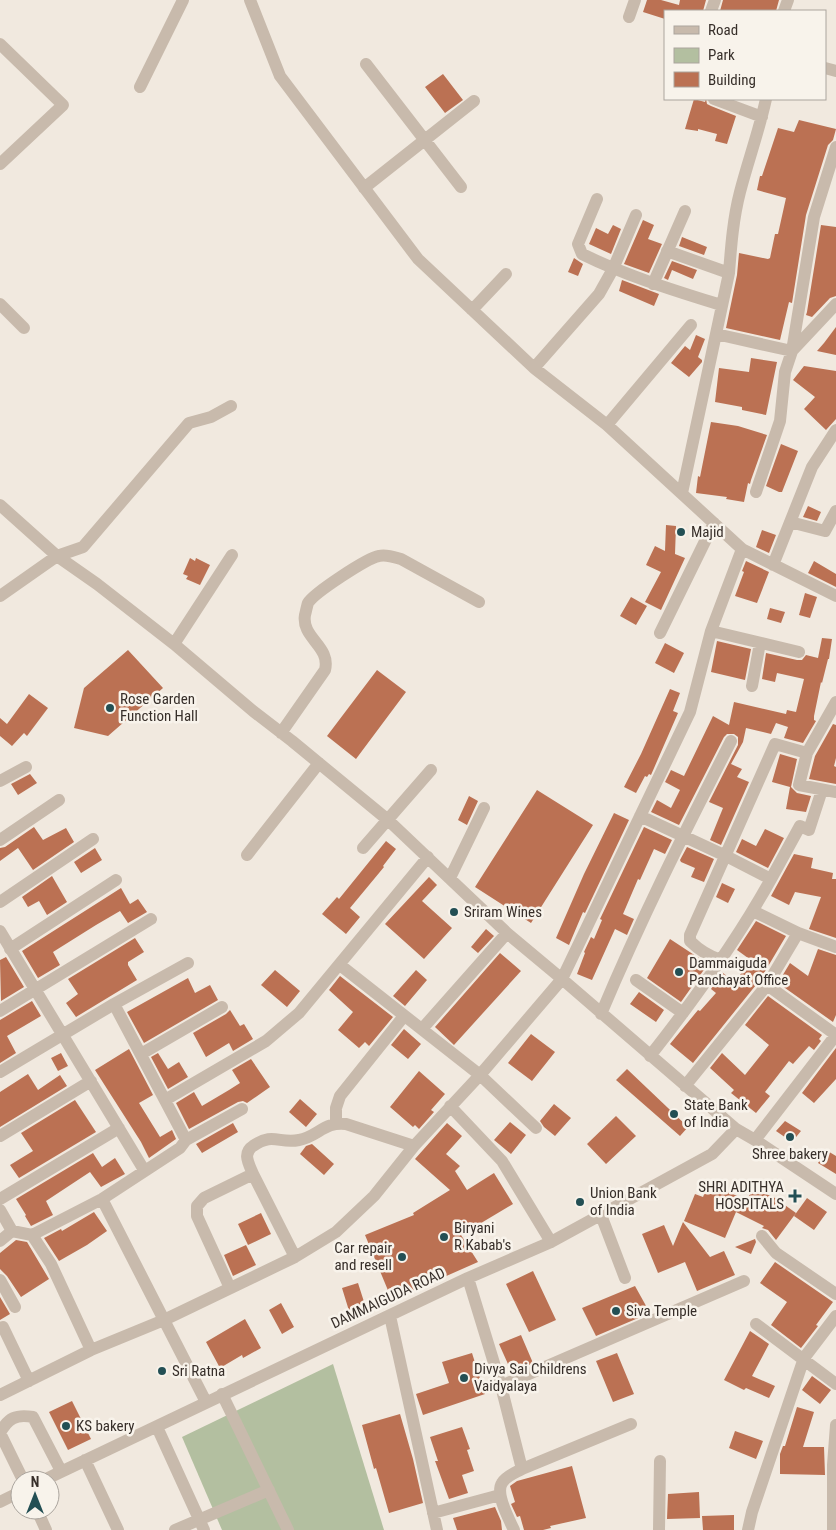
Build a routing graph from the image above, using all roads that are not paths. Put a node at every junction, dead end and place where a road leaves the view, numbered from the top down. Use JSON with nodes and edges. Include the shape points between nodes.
{"nodes":[{"id":1,"x":183,"y":0,"type":"edge"},
{"id":2,"x":250,"y":0,"type":"edge"},
{"id":3,"x":635,"y":0,"type":"edge"},
{"id":4,"x":629,"y":17,"type":"dead end"},
{"id":5,"x":0,"y":44,"type":"edge"},
{"id":6,"x":366,"y":64,"type":"dead end"},
{"id":7,"x":140,"y":87,"type":"dead end"},
{"id":8,"x":717,"y":100,"type":"edge"},
{"id":9,"x":766,"y":100,"type":"edge"},
{"id":10,"x":474,"y":101,"type":"dead end"},
{"id":11,"x":762,"y":117,"type":"junction"},
{"id":12,"x":425,"y":140,"type":"junction"},
{"id":13,"x":836,"y":147,"type":"edge"},
{"id":14,"x":0,"y":164,"type":"edge"},
{"id":15,"x":833,"y":166,"type":"edge"},
{"id":16,"x":461,"y":187,"type":"dead end"},
{"id":17,"x":364,"y":188,"type":"junction"},
{"id":18,"x":597,"y":199,"type":"dead end"},
{"id":19,"x":685,"y":210,"type":"dead end"},
{"id":20,"x":636,"y":215,"type":"dead end"},
{"id":21,"x":667,"y":251,"type":"junction"},
{"id":22,"x":613,"y":269,"type":"junction"},
{"id":23,"x":728,"y":273,"type":"junction"},
{"id":24,"x":506,"y":274,"type":"dead end"},
{"id":25,"x":653,"y":284,"type":"junction"},
{"id":26,"x":0,"y":304,"type":"edge"},
{"id":27,"x":721,"y":304,"type":"junction"},
{"id":28,"x":836,"y":304,"type":"edge"},
{"id":29,"x":472,"y":310,"type":"junction"},
{"id":30,"x":691,"y":325,"type":"dead end"},
{"id":31,"x":24,"y":328,"type":"dead end"},
{"id":32,"x":716,"y":334,"type":"junction"},
{"id":33,"x":792,"y":351,"type":"junction"},
{"id":34,"x":534,"y":368,"type":"junction"},
{"id":35,"x":231,"y":406,"type":"dead end"},
{"id":36,"x":607,"y":424,"type":"junction"},
{"id":37,"x":836,"y":430,"type":"edge"},
{"id":38,"x":756,"y":492,"type":"dead end"},
{"id":39,"x":682,"y":493,"type":"junction"},
{"id":40,"x":0,"y":505,"type":"edge"},
{"id":41,"x":836,"y":512,"type":"edge"},
{"id":42,"x":790,"y":522,"type":"junction"},
{"id":43,"x":714,"y":523,"type":"junction"},
{"id":44,"x":742,"y":549,"type":"junction"},
{"id":45,"x":232,"y":555,"type":"dead end"},
{"id":46,"x":57,"y":556,"type":"junction"},
{"id":47,"x":773,"y":565,"type":"junction"},
{"id":48,"x":0,"y":596,"type":"edge"},
{"id":49,"x":836,"y":596,"type":"edge"},
{"id":50,"x":479,"y":602,"type":"dead end"},
{"id":51,"x":711,"y":630,"type":"junction"},
{"id":52,"x":660,"y":633,"type":"dead end"},
{"id":53,"x":760,"y":643,"type":"junction"},
{"id":54,"x":174,"y":644,"type":"junction"},
{"id":55,"x":799,"y":652,"type":"dead end"},
{"id":56,"x":752,"y":686,"type":"dead end"},
{"id":57,"x":836,"y":702,"type":"edge"},
{"id":58,"x":281,"y":733,"type":"junction"},
{"id":59,"x":731,"y":741,"type":"dead end"},
{"id":60,"x":807,"y":753,"type":"junction"},
{"id":61,"x":319,"y":763,"type":"junction"},
{"id":62,"x":26,"y":767,"type":"dead end"},
{"id":63,"x":431,"y":770,"type":"dead end"},
{"id":64,"x":0,"y":781,"type":"edge"},
{"id":65,"x":822,"y":790,"type":"junction"},
{"id":66,"x":836,"y":792,"type":"edge"},
{"id":67,"x":59,"y":800,"type":"dead end"},
{"id":68,"x":484,"y":808,"type":"dead end"},
{"id":69,"x":640,"y":816,"type":"junction"},
{"id":70,"x":388,"y":820,"type":"junction"},
{"id":71,"x":683,"y":836,"type":"junction"},
{"id":72,"x":93,"y":839,"type":"dead end"},
{"id":73,"x":0,"y":840,"type":"edge"},
{"id":74,"x":363,"y":848,"type":"dead end"},
{"id":75,"x":247,"y":855,"type":"dead end"},
{"id":76,"x":726,"y":856,"type":"junction"},
{"id":77,"x":428,"y":857,"type":"junction"},
{"id":78,"x":450,"y":878,"type":"junction"},
{"id":79,"x":771,"y":879,"type":"junction"},
{"id":80,"x":116,"y":880,"type":"dead end"},
{"id":81,"x":0,"y":902,"type":"edge"},
{"id":82,"x":753,"y":911,"type":"junction"},
{"id":83,"x":151,"y":919,"type":"dead end"},
{"id":84,"x":0,"y":931,"type":"edge"},
{"id":85,"x":506,"y":933,"type":"junction"},
{"id":86,"x":798,"y":933,"type":"junction"},
{"id":87,"x":836,"y":947,"type":"edge"},
{"id":88,"x":10,"y":949,"type":"junction"},
{"id":89,"x":720,"y":960,"type":"junction"},
{"id":90,"x":188,"y":963,"type":"dead end"},
{"id":91,"x":340,"y":965,"type":"junction"},
{"id":92,"x":562,"y":979,"type":"junction"},
{"id":93,"x":636,"y":980,"type":"dead end"},
{"id":94,"x":767,"y":985,"type":"junction"},
{"id":95,"x":36,"y":989,"type":"junction"},
{"id":96,"x":114,"y":1004,"type":"junction"},
{"id":97,"x":222,"y":1007,"type":"dead end"},
{"id":98,"x":0,"y":1011,"type":"edge"},
{"id":99,"x":683,"y":1013,"type":"junction"},
{"id":100,"x":601,"y":1014,"type":"junction"},
{"id":101,"x":404,"y":1016,"type":"junction"},
{"id":102,"x":422,"y":1029,"type":"junction"},
{"id":103,"x":63,"y":1035,"type":"junction"},
{"id":104,"x":836,"y":1035,"type":"edge"},
{"id":105,"x":140,"y":1054,"type":"junction"},
{"id":106,"x":650,"y":1056,"type":"junction"},
{"id":107,"x":0,"y":1072,"type":"edge"},
{"id":108,"x":480,"y":1075,"type":"junction"},
{"id":109,"x":91,"y":1081,"type":"junction"},
{"id":110,"x":685,"y":1086,"type":"junction"},
{"id":111,"x":165,"y":1100,"type":"junction"},
{"id":112,"x":450,"y":1106,"type":"junction"},
{"id":113,"x":242,"y":1109,"type":"dead end"},
{"id":114,"x":336,"y":1122,"type":"junction"},
{"id":115,"x":119,"y":1128,"type":"junction"},
{"id":116,"x":536,"y":1128,"type":"dead end"},
{"id":117,"x":736,"y":1129,"type":"junction"},
{"id":118,"x":0,"y":1136,"type":"edge"},
{"id":119,"x":186,"y":1140,"type":"junction"},
{"id":120,"x":755,"y":1140,"type":"junction"},
{"id":121,"x":414,"y":1146,"type":"junction"},
{"id":122,"x":144,"y":1170,"type":"junction"},
{"id":123,"x":254,"y":1174,"type":"junction"},
{"id":124,"x":836,"y":1194,"type":"edge"},
{"id":125,"x":0,"y":1199,"type":"edge"},
{"id":126,"x":102,"y":1199,"type":"junction"},
{"id":127,"x":0,"y":1210,"type":"edge"},
{"id":128,"x":602,"y":1215,"type":"junction"},
{"id":129,"x":12,"y":1231,"type":"junction"},
{"id":130,"x":32,"y":1235,"type":"junction"},
{"id":131,"x":762,"y":1236,"type":"dead end"},
{"id":132,"x":0,"y":1241,"type":"edge"},
{"id":133,"x":551,"y":1242,"type":"junction"},
{"id":134,"x":295,"y":1257,"type":"junction"},
{"id":135,"x":468,"y":1278,"type":"junction"},
{"id":136,"x":625,"y":1278,"type":"dead end"},
{"id":137,"x":0,"y":1280,"type":"edge"},
{"id":138,"x":744,"y":1281,"type":"dead end"},
{"id":139,"x":230,"y":1288,"type":"junction"},
{"id":140,"x":836,"y":1294,"type":"edge"},
{"id":141,"x":15,"y":1307,"type":"dead end"},
{"id":142,"x":390,"y":1316,"type":"junction"},
{"id":143,"x":836,"y":1316,"type":"edge"},
{"id":144,"x":164,"y":1320,"type":"junction"},
{"id":145,"x":756,"y":1324,"type":"dead end"},
{"id":146,"x":3,"y":1327,"type":"dead end"},
{"id":147,"x":91,"y":1350,"type":"junction"},
{"id":148,"x":804,"y":1358,"type":"junction"},
{"id":149,"x":30,"y":1381,"type":"junction"},
{"id":150,"x":836,"y":1384,"type":"edge"},
{"id":151,"x":501,"y":1386,"type":"junction"},
{"id":152,"x":222,"y":1394,"type":"junction"},
{"id":153,"x":0,"y":1395,"type":"edge"},
{"id":154,"x":206,"y":1402,"type":"junction"},
{"id":155,"x":630,"y":1424,"type":"dead end"},
{"id":156,"x":836,"y":1425,"type":"edge"},
{"id":157,"x":157,"y":1427,"type":"junction"},
{"id":158,"x":85,"y":1460,"type":"junction"},
{"id":159,"x":660,"y":1461,"type":"dead end"},
{"id":160,"x":18,"y":1470,"type":"edge"},
{"id":161,"x":522,"y":1470,"type":"junction"},
{"id":162,"x":61,"y":1471,"type":"joint"},
{"id":163,"x":269,"y":1490,"type":"junction"},
{"id":164,"x":500,"y":1495,"type":"junction"},
{"id":165,"x":433,"y":1513,"type":"junction"},
{"id":166,"x":201,"y":1525,"type":"edge"},
{"id":167,"x":118,"y":1530,"type":"edge"},
{"id":168,"x":175,"y":1530,"type":"edge"},
{"id":169,"x":288,"y":1530,"type":"edge"},
{"id":170,"x":437,"y":1530,"type":"edge"},
{"id":171,"x":514,"y":1530,"type":"edge"},
{"id":172,"x":659,"y":1530,"type":"edge"},
{"id":173,"x":748,"y":1530,"type":"edge"},
{"id":174,"x":833,"y":1530,"type":"edge"}],
"edges":[{"from":1,"to":7,"type":"street"},
{"from":2,"to":17,"type":"street","via":[[280,76]]},
{"from":3,"to":4,"type":"street"},
{"from":5,"to":14,"type":"street","via":[[63,105]]},
{"from":6,"to":12,"type":"street"},
{"from":8,"to":11,"type":"street"},
{"from":9,"to":11,"type":"street"},
{"from":10,"to":12,"type":"street"},
{"from":11,"to":23,"type":"street","via":[[739,194]]},
{"from":12,"to":16,"type":"street"},
{"from":12,"to":17,"type":"street"},
{"from":13,"to":15,"type":"street"},
{"from":15,"to":33,"type":"street","via":[[814,217]]},
{"from":17,"to":29,"type":"street","via":[[418,259]]},
{"from":18,"to":22,"type":"street","via":[[578,244],[579,250]]},
{"from":19,"to":21,"type":"street"},
{"from":20,"to":22,"type":"street"},
{"from":21,"to":23,"type":"street"},
{"from":21,"to":25,"type":"street"},
{"from":22,"to":25,"type":"street"},
{"from":22,"to":34,"type":"street","via":[[599,294]]},
{"from":23,"to":27,"type":"street"},
{"from":24,"to":29,"type":"street"},
{"from":25,"to":27,"type":"street"},
{"from":26,"to":31,"type":"street"},
{"from":27,"to":32,"type":"street"},
{"from":28,"to":33,"type":"street"},
{"from":29,"to":34,"type":"street"},
{"from":30,"to":36,"type":"street"},
{"from":32,"to":33,"type":"street"},
{"from":32,"to":39,"type":"street"},
{"from":33,"to":38,"type":"street","via":[[785,372],[780,421]]},
{"from":34,"to":36,"type":"street"},
{"from":35,"to":46,"type":"street","via":[[211,417],[189,423],[83,547]]},
{"from":36,"to":39,"type":"street"},
{"from":37,"to":42,"type":"street","via":[[812,467]]},
{"from":39,"to":43,"type":"street"},
{"from":40,"to":46,"type":"street"},
{"from":41,"to":42,"type":"street","via":[[825,531]]},
{"from":42,"to":47,"type":"street"},
{"from":43,"to":44,"type":"street"},
{"from":43,"to":52,"type":"street"},
{"from":44,"to":47,"type":"street"},
{"from":44,"to":51,"type":"street"},
{"from":45,"to":54,"type":"street"},
{"from":46,"to":48,"type":"street"},
{"from":46,"to":54,"type":"street"},
{"from":47,"to":49,"type":"street"},
{"from":50,"to":58,"type":"street","via":[[401,559],[379,556],[317,593],[308,603],[305,617],[307,629],[325,654],[327,663]]},
{"from":51,"to":53,"type":"street"},
{"from":51,"to":69,"type":"street","via":[[690,712]]},
{"from":53,"to":55,"type":"street"},
{"from":53,"to":56,"type":"street"},
{"from":54,"to":58,"type":"street"},
{"from":57,"to":60,"type":"street"},
{"from":58,"to":61,"type":"street"},
{"from":59,"to":71,"type":"street"},
{"from":60,"to":65,"type":"street","via":[[799,785]]},
{"from":60,"to":76,"type":"street","via":[[775,744]]},
{"from":61,"to":70,"type":"street"},
{"from":61,"to":75,"type":"street"},
{"from":62,"to":64,"type":"street"},
{"from":63,"to":70,"type":"street"},
{"from":65,"to":66,"type":"street"},
{"from":65,"to":79,"type":"street","via":[[809,830],[800,826]]},
{"from":67,"to":73,"type":"street"},
{"from":68,"to":78,"type":"street"},
{"from":69,"to":71,"type":"street"},
{"from":69,"to":92,"type":"street"},
{"from":70,"to":74,"type":"street"},
{"from":70,"to":77,"type":"street"},
{"from":71,"to":76,"type":"street"},
{"from":71,"to":100,"type":"street"},
{"from":72,"to":81,"type":"street"},
{"from":76,"to":79,"type":"street"},
{"from":76,"to":89,"type":"street","via":[[690,934],[690,941],[699,950]]},
{"from":77,"to":78,"type":"street"},
{"from":77,"to":91,"type":"street"},
{"from":78,"to":85,"type":"street"},
{"from":79,"to":82,"type":"street"},
{"from":80,"to":88,"type":"street"},
{"from":82,"to":86,"type":"street"},
{"from":82,"to":89,"type":"street"},
{"from":83,"to":95,"type":"street"},
{"from":84,"to":88,"type":"street"},
{"from":85,"to":92,"type":"street"},
{"from":85,"to":102,"type":"street"},
{"from":86,"to":87,"type":"street"},
{"from":86,"to":94,"type":"street"},
{"from":88,"to":95,"type":"street"},
{"from":89,"to":99,"type":"street"},
{"from":90,"to":96,"type":"street"},
{"from":91,"to":101,"type":"street"},
{"from":91,"to":111,"type":"street","via":[[299,1013],[266,1041]]},
{"from":92,"to":100,"type":"street"},
{"from":92,"to":108,"type":"street"},
{"from":93,"to":99,"type":"street"},
{"from":94,"to":104,"type":"street"},
{"from":94,"to":110,"type":"street"},
{"from":95,"to":98,"type":"street"},
{"from":95,"to":103,"type":"street"},
{"from":96,"to":103,"type":"street"},
{"from":96,"to":105,"type":"street"},
{"from":97,"to":105,"type":"street"},
{"from":99,"to":106,"type":"street"},
{"from":100,"to":106,"type":"street"},
{"from":101,"to":102,"type":"street"},
{"from":101,"to":114,"type":"street","via":[[340,1096]]},
{"from":102,"to":108,"type":"street"},
{"from":103,"to":107,"type":"street"},
{"from":103,"to":109,"type":"street"},
{"from":104,"to":120,"type":"street"},
{"from":105,"to":111,"type":"street"},
{"from":106,"to":110,"type":"street"},
{"from":108,"to":112,"type":"street"},
{"from":108,"to":116,"type":"street"},
{"from":109,"to":115,"type":"street"},
{"from":109,"to":118,"type":"street"},
{"from":110,"to":117,"type":"street"},
{"from":111,"to":119,"type":"street"},
{"from":112,"to":121,"type":"street"},
{"from":112,"to":133,"type":"street","via":[[502,1161]]},
{"from":113,"to":119,"type":"street"},
{"from":114,"to":121,"type":"street"},
{"from":114,"to":123,"type":"street","via":[[298,1140],[262,1140],[247,1154]]},
{"from":115,"to":122,"type":"street"},
{"from":115,"to":125,"type":"street"},
{"from":117,"to":120,"type":"street"},
{"from":117,"to":128,"type":"street","name":"DAMMAIGUDA ROAD","via":[[712,1154]]},
{"from":119,"to":122,"type":"street","via":[[180,1148]]},
{"from":120,"to":124,"type":"street"},
{"from":121,"to":134,"type":"street","via":[[374,1196],[336,1232]]},
{"from":122,"to":126,"type":"street"},
{"from":123,"to":134,"type":"street"},
{"from":123,"to":139,"type":"street","via":[[204,1198],[197,1206],[197,1216]]},
{"from":126,"to":130,"type":"street"},
{"from":126,"to":144,"type":"street"},
{"from":127,"to":129,"type":"street"},
{"from":128,"to":133,"type":"street","name":"DAMMAIGUDA ROAD"},
{"from":128,"to":136,"type":"street"},
{"from":129,"to":130,"type":"street"},
{"from":129,"to":132,"type":"street"},
{"from":130,"to":147,"type":"street","via":[[51,1264]]},
{"from":131,"to":140,"type":"street","via":[[776,1253]]},
{"from":133,"to":135,"type":"street","name":"DAMMAIGUDA ROAD"},
{"from":134,"to":139,"type":"street"},
{"from":135,"to":142,"type":"street","name":"DAMMAIGUDA ROAD"},
{"from":135,"to":151,"type":"street"},
{"from":137,"to":141,"type":"street"},
{"from":138,"to":151,"type":"street"},
{"from":139,"to":144,"type":"street"},
{"from":142,"to":152,"type":"street","name":"DAMMAIGUDA ROAD"},
{"from":142,"to":165,"type":"street"},
{"from":143,"to":148,"type":"street"},
{"from":144,"to":147,"type":"street"},
{"from":144,"to":154,"type":"street"},
{"from":145,"to":148,"type":"street"},
{"from":146,"to":149,"type":"street"},
{"from":147,"to":149,"type":"street"},
{"from":148,"to":150,"type":"street"},
{"from":148,"to":173,"type":"street"},
{"from":149,"to":153,"type":"street"},
{"from":151,"to":161,"type":"street"},
{"from":152,"to":154,"type":"street","name":"DAMMAIGUDA ROAD"},
{"from":152,"to":163,"type":"street"},
{"from":154,"to":157,"type":"street","name":"DAMMAIGUDA ROAD"},
{"from":155,"to":161,"type":"street"},
{"from":156,"to":174,"type":"street"},
{"from":157,"to":158,"type":"street","name":"DAMMAIGUDA ROAD"},
{"from":157,"to":166,"type":"street"},
{"from":158,"to":162,"type":"street","name":"DAMMAIGUDA ROAD"},
{"from":158,"to":167,"type":"street"},
{"from":159,"to":172,"type":"street"},
{"from":160,"to":162,"type":"street","via":[[0,1433],[6,1422],[21,1415],[33,1417]]},
{"from":161,"to":164,"type":"street","via":[[507,1478],[501,1485]]},
{"from":163,"to":166,"type":"street"},
{"from":163,"to":169,"type":"street"},
{"from":164,"to":165,"type":"street"},
{"from":164,"to":171,"type":"street"},
{"from":165,"to":170,"type":"street"},
{"from":166,"to":168,"type":"street"}]}
